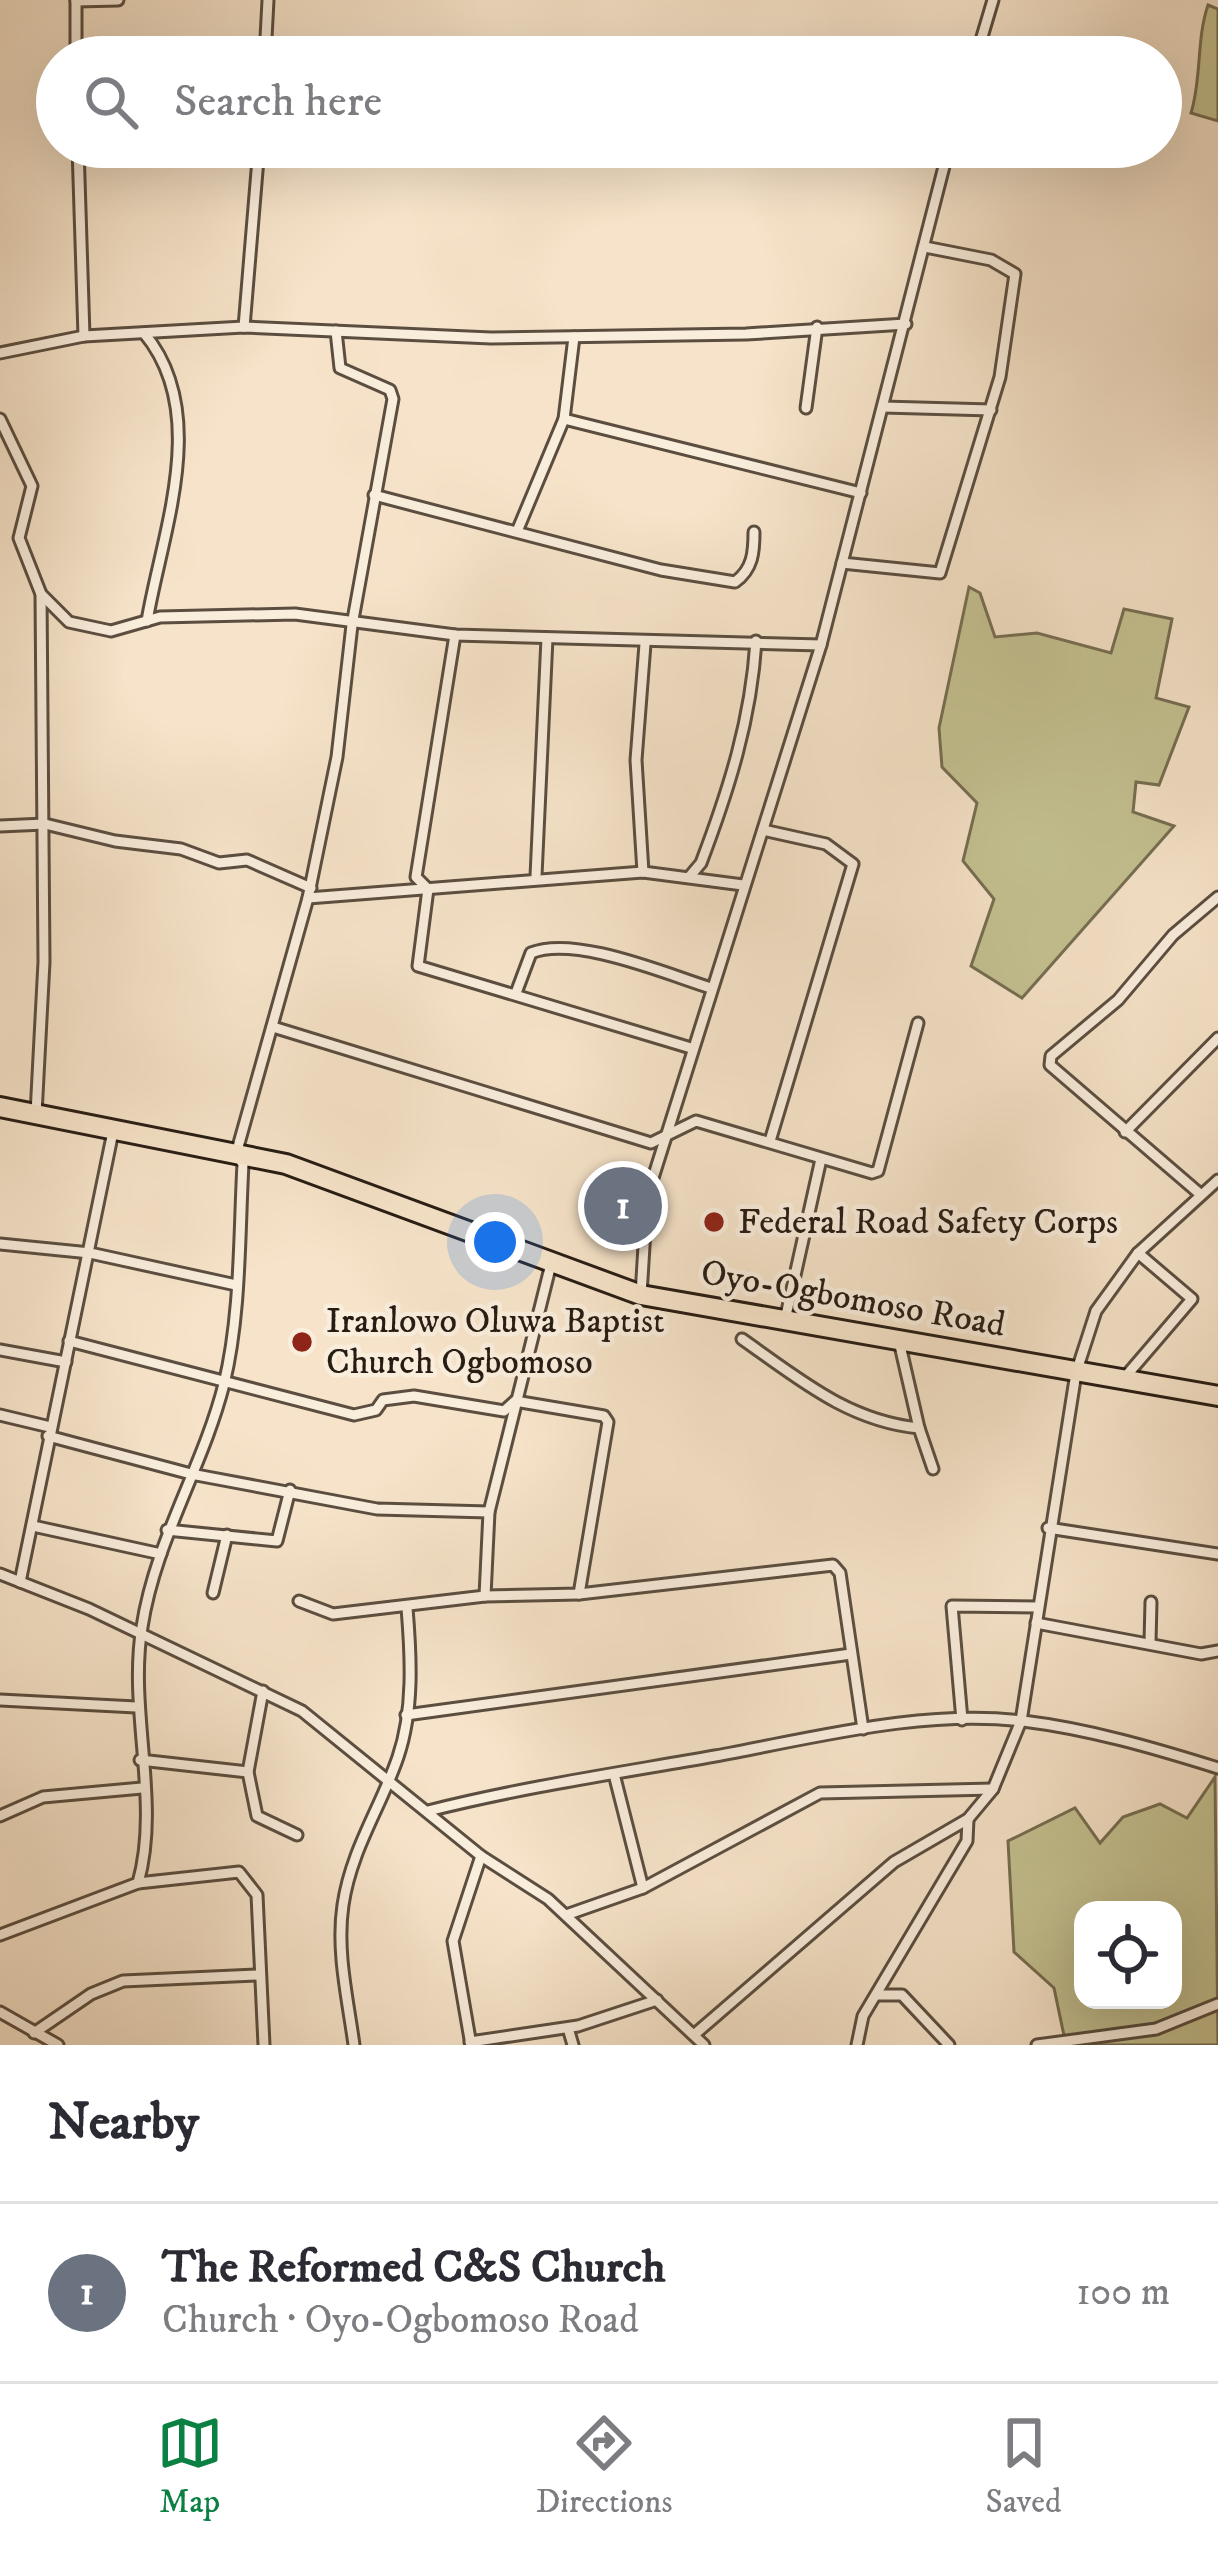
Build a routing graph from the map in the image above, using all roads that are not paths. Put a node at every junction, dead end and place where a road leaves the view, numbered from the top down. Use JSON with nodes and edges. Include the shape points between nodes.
{"nodes":[{"id":1,"x":76,"y":0,"type":"edge"},
{"id":2,"x":118,"y":0,"type":"edge"},
{"id":3,"x":268,"y":0,"type":"edge"},
{"id":4,"x":993,"y":0,"type":"edge"},
{"id":5,"x":76,"y":36,"type":"edge"},
{"id":6,"x":266,"y":36,"type":"edge"},
{"id":7,"x":982,"y":36,"type":"edge"},
{"id":8,"x":79,"y":168,"type":"edge"},
{"id":9,"x":257,"y":168,"type":"edge"},
{"id":10,"x":944,"y":168,"type":"edge"},
{"id":11,"x":925,"y":247,"type":"junction"},
{"id":12,"x":905,"y":324,"type":"junction"},
{"id":13,"x":244,"y":326,"type":"junction"},
{"id":14,"x":818,"y":327,"type":"junction"},
{"id":15,"x":335,"y":331,"type":"junction"},
{"id":16,"x":144,"y":333,"type":"junction"},
{"id":17,"x":84,"y":336,"type":"junction"},
{"id":18,"x":574,"y":337,"type":"junction"},
{"id":19,"x":0,"y":353,"type":"edge"},
{"id":20,"x":883,"y":407,"type":"junction"},
{"id":21,"x":806,"y":408,"type":"dead end"},
{"id":22,"x":991,"y":410,"type":"junction"},
{"id":23,"x":0,"y":419,"type":"edge"},
{"id":24,"x":564,"y":419,"type":"junction"},
{"id":25,"x":861,"y":493,"type":"junction"},
{"id":26,"x":374,"y":495,"type":"junction"},
{"id":27,"x":518,"y":529,"type":"junction"},
{"id":28,"x":754,"y":532,"type":"dead end"},
{"id":29,"x":842,"y":562,"type":"junction"},
{"id":30,"x":41,"y":594,"type":"junction"},
{"id":31,"x":148,"y":621,"type":"junction"},
{"id":32,"x":352,"y":625,"type":"junction"},
{"id":33,"x":455,"y":635,"type":"junction"},
{"id":34,"x":547,"y":638,"type":"junction"},
{"id":35,"x":756,"y":641,"type":"junction"},
{"id":36,"x":645,"y":644,"type":"junction"},
{"id":37,"x":821,"y":645,"type":"junction"},
{"id":38,"x":45,"y":824,"type":"junction"},
{"id":39,"x":0,"y":826,"type":"edge"},
{"id":40,"x":763,"y":830,"type":"junction"},
{"id":41,"x":643,"y":872,"type":"junction"},
{"id":42,"x":690,"y":876,"type":"junction"},
{"id":43,"x":536,"y":877,"type":"junction"},
{"id":44,"x":743,"y":885,"type":"junction"},
{"id":45,"x":428,"y":889,"type":"junction"},
{"id":46,"x":309,"y":893,"type":"junction"},
{"id":47,"x":1218,"y":897,"type":"edge"},
{"id":48,"x":711,"y":988,"type":"junction"},
{"id":49,"x":516,"y":993,"type":"junction"},
{"id":50,"x":918,"y":1023,"type":"dead end"},
{"id":51,"x":273,"y":1027,"type":"junction"},
{"id":52,"x":1218,"y":1038,"type":"edge"},
{"id":53,"x":691,"y":1048,"type":"junction"},
{"id":54,"x":0,"y":1107,"type":"edge"},
{"id":55,"x":36,"y":1114,"type":"junction"},
{"id":56,"x":114,"y":1127,"type":"junction"},
{"id":57,"x":1126,"y":1132,"type":"junction"},
{"id":58,"x":668,"y":1136,"type":"junction"},
{"id":59,"x":770,"y":1141,"type":"junction"},
{"id":60,"x":236,"y":1154,"type":"junction"},
{"id":61,"x":821,"y":1159,"type":"junction"},
{"id":62,"x":1218,"y":1180,"type":"edge"},
{"id":63,"x":1200,"y":1194,"type":"junction"},
{"id":64,"x":0,"y":1244,"type":"edge"},
{"id":65,"x":1138,"y":1252,"type":"junction"},
{"id":66,"x":88,"y":1257,"type":"junction"},
{"id":67,"x":551,"y":1264,"type":"junction"},
{"id":68,"x":236,"y":1285,"type":"junction"},
{"id":69,"x":641,"y":1295,"type":"junction"},
{"id":70,"x":785,"y":1321,"type":"junction"},
{"id":71,"x":742,"y":1339,"type":"dead end"},
{"id":72,"x":68,"y":1341,"type":"junction"},
{"id":73,"x":899,"y":1341,"type":"junction"},
{"id":74,"x":0,"y":1350,"type":"edge"},
{"id":75,"x":66,"y":1362,"type":"junction"},
{"id":76,"x":1076,"y":1373,"type":"junction"},
{"id":77,"x":1123,"y":1381,"type":"junction"},
{"id":78,"x":224,"y":1383,"type":"junction"},
{"id":79,"x":1218,"y":1396,"type":"edge"},
{"id":80,"x":515,"y":1401,"type":"junction"},
{"id":81,"x":0,"y":1415,"type":"edge"},
{"id":82,"x":920,"y":1428,"type":"junction"},
{"id":83,"x":49,"y":1432,"type":"junction"},
{"id":84,"x":933,"y":1469,"type":"dead end"},
{"id":85,"x":191,"y":1474,"type":"junction"},
{"id":86,"x":290,"y":1490,"type":"junction"},
{"id":87,"x":490,"y":1513,"type":"junction"},
{"id":88,"x":33,"y":1526,"type":"junction"},
{"id":89,"x":1048,"y":1528,"type":"junction"},
{"id":90,"x":166,"y":1530,"type":"junction"},
{"id":91,"x":227,"y":1535,"type":"junction"},
{"id":92,"x":161,"y":1554,"type":"junction"},
{"id":93,"x":1218,"y":1554,"type":"edge"},
{"id":94,"x":0,"y":1574,"type":"edge"},
{"id":95,"x":20,"y":1582,"type":"junction"},
{"id":96,"x":213,"y":1593,"type":"dead end"},
{"id":97,"x":579,"y":1594,"type":"junction"},
{"id":98,"x":485,"y":1597,"type":"junction"},
{"id":99,"x":298,"y":1601,"type":"dead end"},
{"id":100,"x":1151,"y":1602,"type":"dead end"},
{"id":101,"x":1038,"y":1606,"type":"junction"},
{"id":102,"x":407,"y":1608,"type":"junction"},
{"id":103,"x":1036,"y":1624,"type":"junction"},
{"id":104,"x":141,"y":1636,"type":"junction"},
{"id":105,"x":1150,"y":1642,"type":"junction"},
{"id":106,"x":1218,"y":1651,"type":"edge"},
{"id":107,"x":850,"y":1654,"type":"junction"},
{"id":108,"x":263,"y":1691,"type":"junction"},
{"id":109,"x":0,"y":1700,"type":"edge"},
{"id":110,"x":136,"y":1707,"type":"junction"},
{"id":111,"x":406,"y":1715,"type":"junction"},
{"id":112,"x":962,"y":1720,"type":"junction"},
{"id":113,"x":1021,"y":1720,"type":"junction"},
{"id":114,"x":863,"y":1729,"type":"junction"},
{"id":115,"x":140,"y":1760,"type":"junction"},
{"id":116,"x":1218,"y":1768,"type":"edge"},
{"id":117,"x":248,"y":1772,"type":"junction"},
{"id":118,"x":614,"y":1774,"type":"junction"},
{"id":119,"x":388,"y":1775,"type":"junction"},
{"id":120,"x":142,"y":1788,"type":"junction"},
{"id":121,"x":993,"y":1789,"type":"junction"},
{"id":122,"x":428,"y":1810,"type":"junction"},
{"id":123,"x":0,"y":1816,"type":"edge"},
{"id":124,"x":968,"y":1819,"type":"junction"},
{"id":125,"x":297,"y":1835,"type":"dead end"},
{"id":126,"x":481,"y":1856,"type":"junction"},
{"id":127,"x":137,"y":1883,"type":"junction"},
{"id":128,"x":643,"y":1888,"type":"junction"},
{"id":129,"x":566,"y":1915,"type":"junction"},
{"id":130,"x":0,"y":1935,"type":"edge"},
{"id":131,"x":257,"y":1975,"type":"junction"},
{"id":132,"x":876,"y":1995,"type":"junction"},
{"id":133,"x":657,"y":2000,"type":"junction"},
{"id":134,"x":1218,"y":2004,"type":"edge"},
{"id":135,"x":2,"y":2016,"type":"edge"},
{"id":136,"x":568,"y":2028,"type":"junction"},
{"id":137,"x":34,"y":2033,"type":"junction"},
{"id":138,"x":695,"y":2034,"type":"junction"},
{"id":139,"x":470,"y":2044,"type":"edge"},
{"id":140,"x":58,"y":2045,"type":"edge"},
{"id":141,"x":264,"y":2045,"type":"edge"},
{"id":142,"x":354,"y":2045,"type":"edge"},
{"id":143,"x":573,"y":2045,"type":"edge"},
{"id":144,"x":704,"y":2045,"type":"edge"},
{"id":145,"x":857,"y":2045,"type":"edge"},
{"id":146,"x":950,"y":2045,"type":"edge"},
{"id":147,"x":1037,"y":2045,"type":"edge"}],
"edges":[{"from":1,"to":2,"type":"street"},
{"from":1,"to":5,"type":"street"},
{"from":3,"to":6,"type":"street"},
{"from":4,"to":7,"type":"street"},
{"from":8,"to":17,"type":"street"},
{"from":9,"to":13,"type":"street"},
{"from":10,"to":11,"type":"street"},
{"from":11,"to":12,"type":"street"},
{"from":11,"to":22,"type":"street","via":[[991,260],[1015,274]]},
{"from":12,"to":14,"type":"street"},
{"from":12,"to":20,"type":"street"},
{"from":13,"to":15,"type":"street"},
{"from":13,"to":16,"type":"street"},
{"from":14,"to":18,"type":"street"},
{"from":14,"to":21,"type":"street"},
{"from":15,"to":18,"type":"street"},
{"from":15,"to":26,"type":"street","via":[[340,368],[390,390],[393,399]]},
{"from":16,"to":17,"type":"street"},
{"from":16,"to":31,"type":"street","via":[[169,372],[176,440],[172,517]]},
{"from":17,"to":19,"type":"street"},
{"from":18,"to":24,"type":"street"},
{"from":20,"to":22,"type":"street"},
{"from":20,"to":25,"type":"street"},
{"from":22,"to":29,"type":"street","via":[[940,573]]},
{"from":23,"to":30,"type":"street","via":[[32,486],[19,538]]},
{"from":24,"to":25,"type":"street"},
{"from":24,"to":27,"type":"street"},
{"from":25,"to":29,"type":"street"},
{"from":26,"to":27,"type":"street"},
{"from":26,"to":32,"type":"street"},
{"from":27,"to":28,"type":"street","via":[[735,582],[754,555]]},
{"from":29,"to":37,"type":"street"},
{"from":30,"to":31,"type":"street","via":[[81,626],[124,632]]},
{"from":30,"to":38,"type":"street"},
{"from":31,"to":32,"type":"street","via":[[295,614]]},
{"from":32,"to":33,"type":"street"},
{"from":32,"to":46,"type":"street","via":[[338,757]]},
{"from":33,"to":34,"type":"street"},
{"from":33,"to":45,"type":"street","via":[[416,877]]},
{"from":34,"to":36,"type":"street"},
{"from":34,"to":43,"type":"street"},
{"from":35,"to":36,"type":"street"},
{"from":35,"to":37,"type":"street"},
{"from":35,"to":42,"type":"street","via":[[739,759]]},
{"from":36,"to":41,"type":"street","via":[[636,760]]},
{"from":37,"to":40,"type":"street"},
{"from":38,"to":39,"type":"street"},
{"from":38,"to":46,"type":"street","via":[[219,863],[247,860]]},
{"from":38,"to":55,"type":"street"},
{"from":40,"to":44,"type":"street"},
{"from":40,"to":59,"type":"street","via":[[826,844],[853,864]]},
{"from":41,"to":42,"type":"street"},
{"from":41,"to":43,"type":"street"},
{"from":42,"to":44,"type":"street"},
{"from":43,"to":45,"type":"street"},
{"from":44,"to":48,"type":"street"},
{"from":45,"to":46,"type":"street"},
{"from":45,"to":49,"type":"street","via":[[418,966]]},
{"from":46,"to":51,"type":"street"},
{"from":47,"to":57,"type":"street","via":[[1051,1056],[1073,1090]]},
{"from":48,"to":49,"type":"street","via":[[610,956],[542,949],[530,952]]},
{"from":48,"to":53,"type":"street"},
{"from":49,"to":53,"type":"street"},
{"from":50,"to":61,"type":"street","via":[[878,1171]]},
{"from":51,"to":58,"type":"street","via":[[652,1144]]},
{"from":51,"to":60,"type":"street"},
{"from":52,"to":57,"type":"street"},
{"from":53,"to":58,"type":"street"},
{"from":54,"to":55,"type":"highway","name":"Oyo-Ogbomoso Road"},
{"from":55,"to":56,"type":"highway","name":"Oyo-Ogbomoso Road"},
{"from":56,"to":60,"type":"highway","name":"Oyo-Ogbomoso Road"},
{"from":56,"to":66,"type":"street"},
{"from":57,"to":63,"type":"street"},
{"from":58,"to":59,"type":"street","via":[[696,1121]]},
{"from":58,"to":69,"type":"street","via":[[647,1197]]},
{"from":59,"to":61,"type":"street"},
{"from":60,"to":67,"type":"highway","name":"Oyo-Ogbomoso Road","via":[[314,1173]]},
{"from":60,"to":68,"type":"street","via":[[243,1164]]},
{"from":61,"to":70,"type":"street"},
{"from":62,"to":63,"type":"street"},
{"from":63,"to":65,"type":"street"},
{"from":64,"to":66,"type":"street"},
{"from":65,"to":76,"type":"street","via":[[1096,1311]]},
{"from":65,"to":77,"type":"street","via":[[1192,1299]]},
{"from":66,"to":68,"type":"street"},
{"from":66,"to":72,"type":"street"},
{"from":67,"to":69,"type":"highway","name":"Oyo-Ogbomoso Road"},
{"from":67,"to":80,"type":"street"},
{"from":68,"to":78,"type":"street"},
{"from":69,"to":70,"type":"highway","name":"Oyo-Ogbomoso Road"},
{"from":70,"to":73,"type":"highway","name":"Oyo-Ogbomoso Road"},
{"from":71,"to":82,"type":"street","via":[[855,1414]]},
{"from":72,"to":75,"type":"street"},
{"from":72,"to":78,"type":"street"},
{"from":73,"to":76,"type":"highway","name":"Oyo-Ogbomoso Road"},
{"from":73,"to":82,"type":"street"},
{"from":74,"to":75,"type":"street"},
{"from":75,"to":83,"type":"street"},
{"from":76,"to":77,"type":"highway","name":"Oyo-Ogbomoso Road"},
{"from":76,"to":89,"type":"street"},
{"from":77,"to":79,"type":"highway","name":"Oyo-Ogbomoso Road"},
{"from":78,"to":80,"type":"street","via":[[354,1415],[396,1396],[504,1411]]},
{"from":78,"to":85,"type":"street"},
{"from":80,"to":87,"type":"street"},
{"from":80,"to":97,"type":"street","via":[[608,1422]]},
{"from":81,"to":83,"type":"street"},
{"from":82,"to":84,"type":"street"},
{"from":83,"to":85,"type":"street"},
{"from":83,"to":88,"type":"street"},
{"from":85,"to":86,"type":"street"},
{"from":85,"to":90,"type":"street"},
{"from":86,"to":87,"type":"street","via":[[390,1511]]},
{"from":86,"to":91,"type":"street","via":[[281,1538]]},
{"from":87,"to":98,"type":"street"},
{"from":88,"to":92,"type":"street"},
{"from":88,"to":95,"type":"street"},
{"from":89,"to":93,"type":"street"},
{"from":89,"to":101,"type":"street"},
{"from":90,"to":91,"type":"street"},
{"from":90,"to":92,"type":"street"},
{"from":91,"to":96,"type":"street"},
{"from":92,"to":104,"type":"street"},
{"from":94,"to":95,"type":"street"},
{"from":95,"to":104,"type":"street"},
{"from":97,"to":98,"type":"street"},
{"from":97,"to":107,"type":"street","via":[[833,1565]]},
{"from":98,"to":102,"type":"street"},
{"from":99,"to":102,"type":"street","via":[[333,1613]]},
{"from":100,"to":105,"type":"street"},
{"from":101,"to":103,"type":"street"},
{"from":101,"to":112,"type":"street","via":[[952,1606]]},
{"from":102,"to":111,"type":"street"},
{"from":103,"to":105,"type":"street"},
{"from":103,"to":113,"type":"street"},
{"from":104,"to":108,"type":"street"},
{"from":104,"to":110,"type":"street"},
{"from":105,"to":106,"type":"street"},
{"from":107,"to":111,"type":"street"},
{"from":107,"to":114,"type":"street"},
{"from":108,"to":117,"type":"street"},
{"from":108,"to":119,"type":"street"},
{"from":109,"to":110,"type":"street"},
{"from":110,"to":115,"type":"street"},
{"from":111,"to":119,"type":"street"},
{"from":112,"to":113,"type":"street"},
{"from":112,"to":114,"type":"street"},
{"from":113,"to":116,"type":"street"},
{"from":113,"to":121,"type":"street"},
{"from":114,"to":118,"type":"street"},
{"from":115,"to":117,"type":"street"},
{"from":115,"to":120,"type":"street"},
{"from":117,"to":125,"type":"street","via":[[260,1821]]},
{"from":118,"to":122,"type":"street"},
{"from":118,"to":128,"type":"street"},
{"from":119,"to":122,"type":"street"},
{"from":119,"to":142,"type":"street","via":[[343,1903]]},
{"from":120,"to":123,"type":"street","via":[[43,1797]]},
{"from":120,"to":127,"type":"street","via":[[146,1831]]},
{"from":121,"to":124,"type":"street"},
{"from":121,"to":128,"type":"street","via":[[820,1793]]},
{"from":122,"to":126,"type":"street"},
{"from":124,"to":132,"type":"street","via":[[960,1856]]},
{"from":124,"to":138,"type":"street","via":[[893,1862]]},
{"from":126,"to":129,"type":"street"},
{"from":126,"to":139,"type":"street","via":[[453,1941]]},
{"from":127,"to":130,"type":"street"},
{"from":127,"to":131,"type":"street","via":[[239,1872],[257,1895]]},
{"from":128,"to":129,"type":"street"},
{"from":129,"to":133,"type":"street"},
{"from":131,"to":137,"type":"street","via":[[123,1981]]},
{"from":131,"to":141,"type":"street"},
{"from":132,"to":145,"type":"street"},
{"from":132,"to":146,"type":"street","via":[[902,1995]]},
{"from":133,"to":136,"type":"street"},
{"from":133,"to":138,"type":"street"},
{"from":134,"to":147,"type":"street","via":[[1156,2029]]},
{"from":135,"to":137,"type":"street"},
{"from":136,"to":139,"type":"street"},
{"from":136,"to":143,"type":"street"},
{"from":137,"to":140,"type":"street"},
{"from":138,"to":144,"type":"street"}]}
